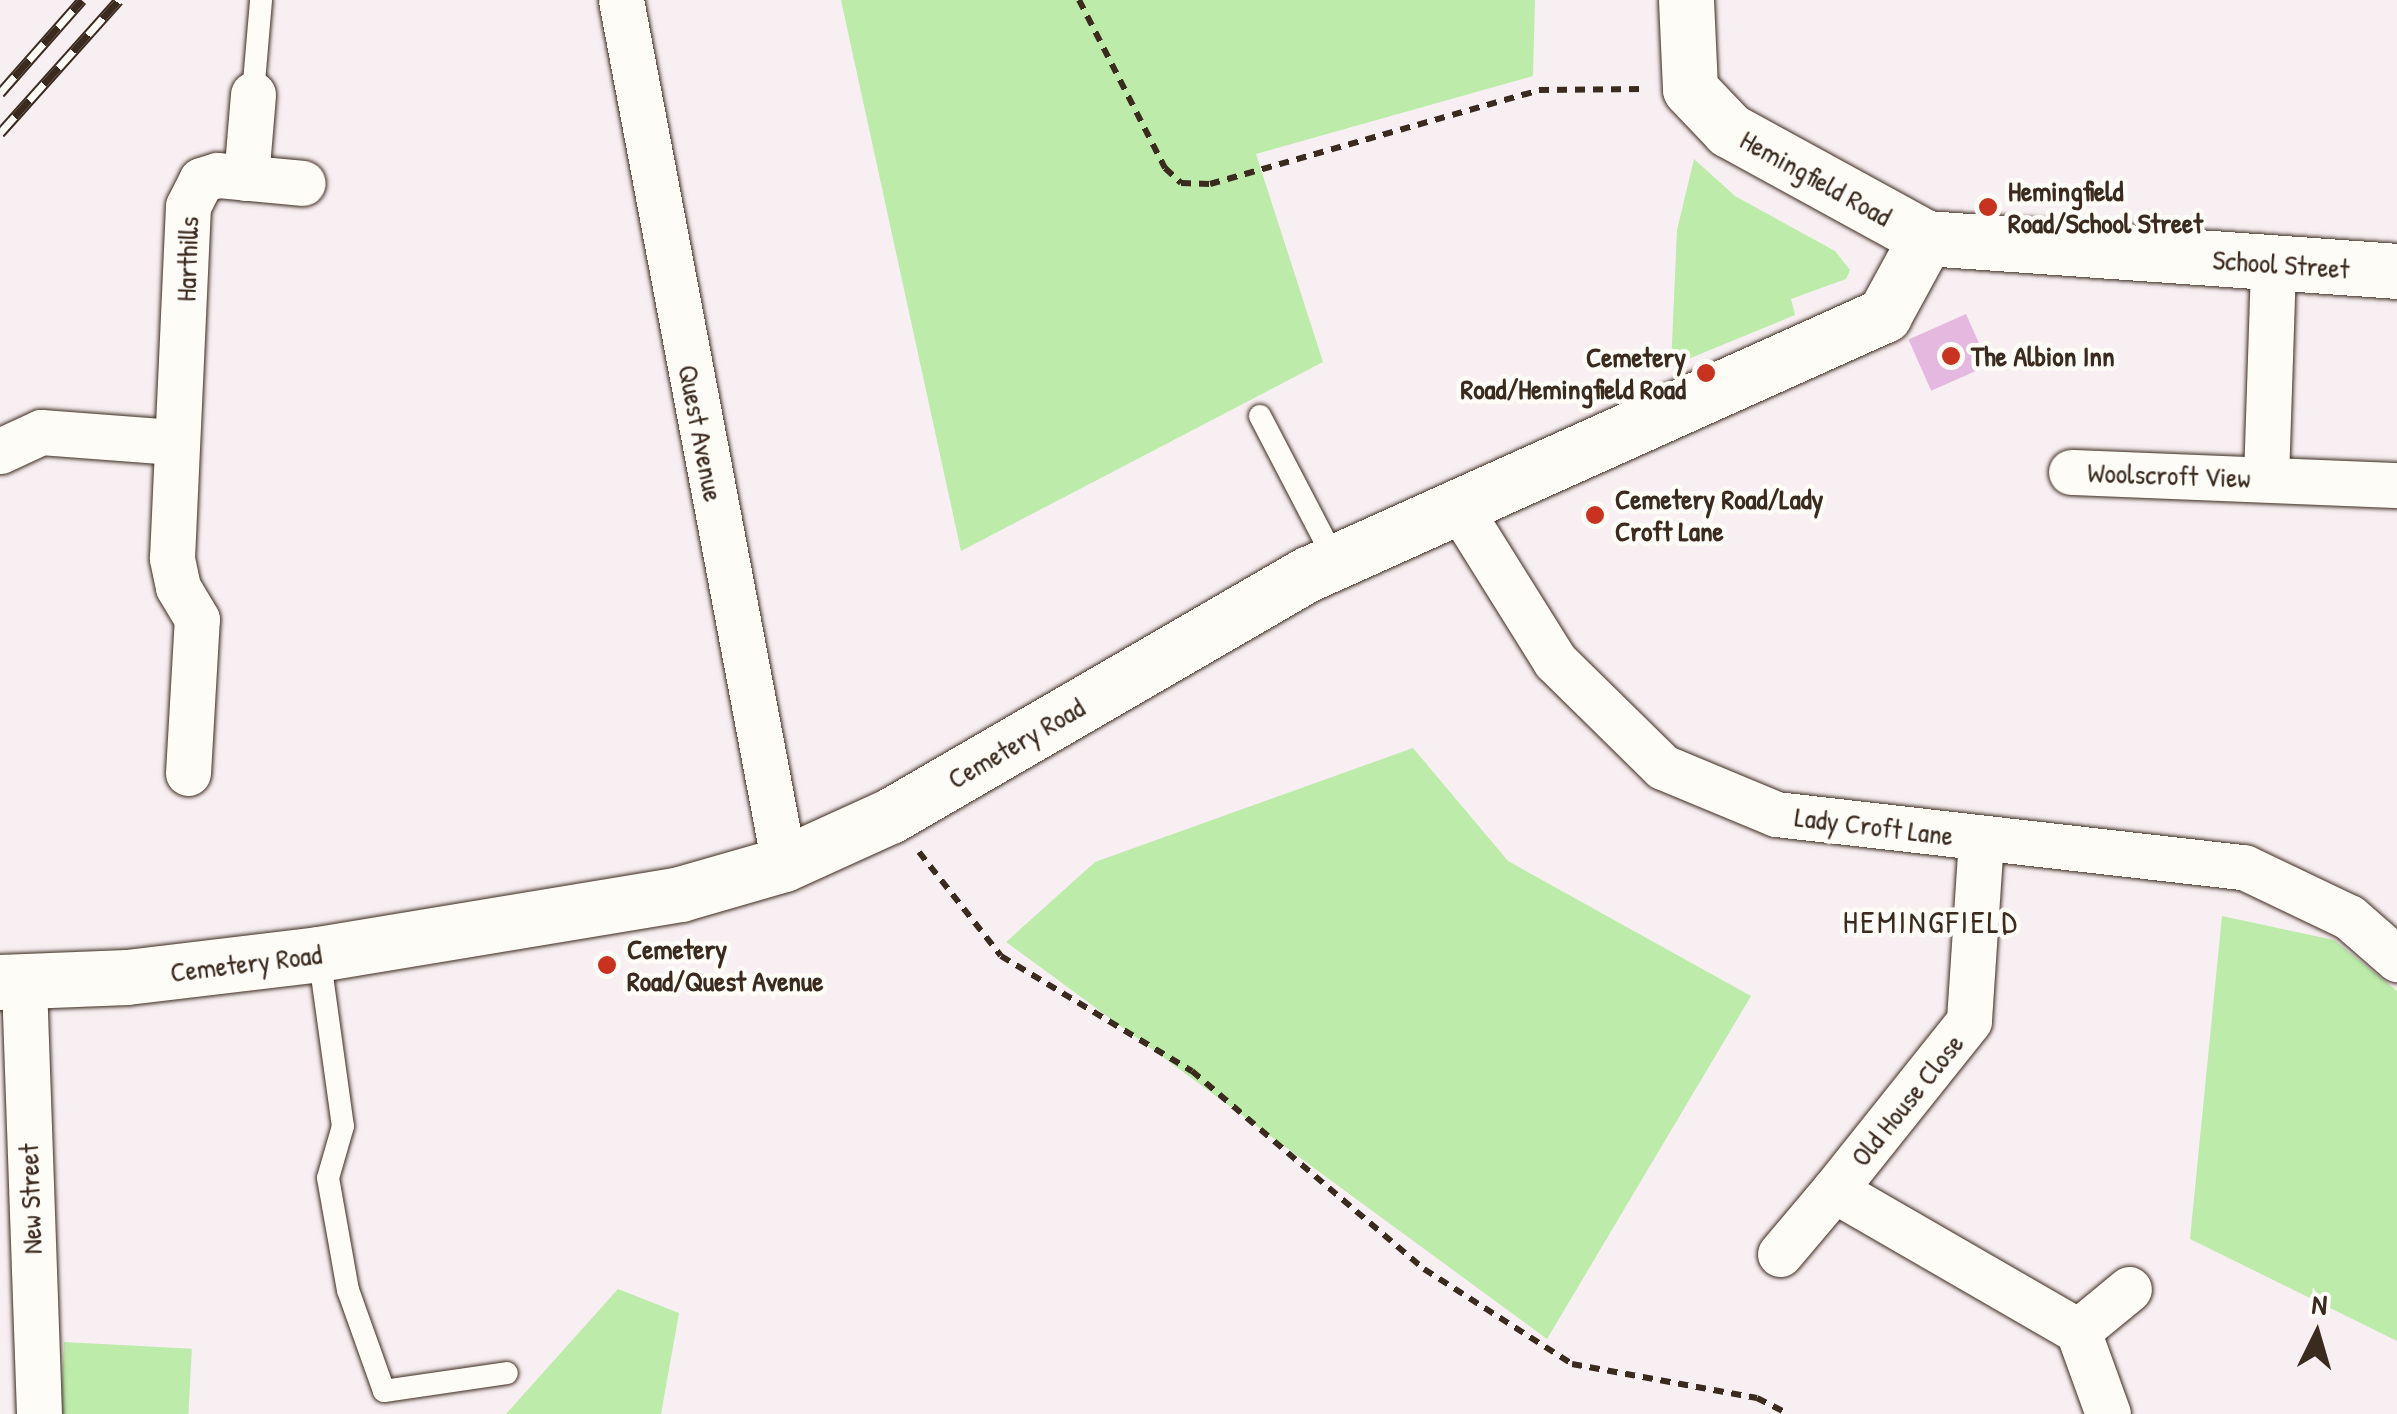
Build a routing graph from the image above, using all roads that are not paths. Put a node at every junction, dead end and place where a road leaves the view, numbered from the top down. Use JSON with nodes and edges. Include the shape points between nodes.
{"nodes":[{"id":1,"x":261,"y":0,"type":"edge"},
{"id":2,"x":621,"y":0,"type":"edge"},
{"id":3,"x":1686,"y":0,"type":"edge"},
{"id":4,"x":253,"y":94,"type":"joint"},
{"id":5,"x":246,"y":178,"type":"junction"},
{"id":6,"x":303,"y":184,"type":"dead end"},
{"id":7,"x":1926,"y":238,"type":"junction"},
{"id":8,"x":2273,"y":264,"type":"junction"},
{"id":9,"x":2397,"y":271,"type":"edge"},
{"id":10,"x":1260,"y":416,"type":"dead end"},
{"id":11,"x":174,"y":442,"type":"junction"},
{"id":12,"x":0,"y":451,"type":"edge"},
{"id":13,"x":2071,"y":472,"type":"dead end"},
{"id":14,"x":2266,"y":478,"type":"junction"},
{"id":15,"x":2397,"y":485,"type":"edge"},
{"id":16,"x":1460,"y":509,"type":"junction"},
{"id":17,"x":1336,"y":562,"type":"junction"},
{"id":18,"x":188,"y":773,"type":"dead end"},
{"id":19,"x":1981,"y":839,"type":"junction"},
{"id":20,"x":784,"y":864,"type":"junction"},
{"id":21,"x":319,"y":954,"type":"junction"},
{"id":22,"x":2397,"y":959,"type":"edge"},
{"id":23,"x":12,"y":983,"type":"edge"},
{"id":24,"x":1834,"y":1190,"type":"junction"},
{"id":25,"x":1780,"y":1254,"type":"dead end"},
{"id":26,"x":2130,"y":1288,"type":"dead end"},
{"id":27,"x":2078,"y":1330,"type":"junction"},
{"id":28,"x":507,"y":1373,"type":"dead end"},
{"id":29,"x":2106,"y":1402,"type":"edge"},
{"id":30,"x":39,"y":1414,"type":"edge"}],
"edges":[{"from":1,"to":4,"type":"lane"},
{"from":2,"to":20,"type":"street","name":"Quest Avenue"},
{"from":3,"to":7,"type":"street","name":"Hemingfield Road","via":[[1690,88],[1730,130]]},
{"from":4,"to":5,"type":"street"},
{"from":5,"to":6,"type":"street","name":"Harthills"},
{"from":5,"to":11,"type":"street","name":"Harthills","via":[[202,180],[188,206]]},
{"from":7,"to":8,"type":"street","name":"School Street"},
{"from":7,"to":16,"type":"street","name":"Cemetery Road","via":[[1884,315]]},
{"from":8,"to":9,"type":"street","name":"School Street"},
{"from":8,"to":14,"type":"street","name":"Woolscroft View"},
{"from":10,"to":17,"type":"lane"},
{"from":11,"to":12,"type":"street","via":[[40,432]]},
{"from":11,"to":18,"type":"street","name":"Harthills","via":[[174,574],[197,619],[198,638]]},
{"from":13,"to":14,"type":"street","name":"Woolscroft View"},
{"from":14,"to":15,"type":"street","name":"Woolscroft View"},
{"from":16,"to":17,"type":"street","name":"Cemetery Road"},
{"from":16,"to":19,"type":"street","name":"Lady Croft Lane","via":[[1554,661],[1663,767],[1776,814]]},
{"from":17,"to":20,"type":"street","name":"Cemetery Road","via":[[890,816]]},
{"from":19,"to":22,"type":"street","name":"Lady Croft Lane","via":[[2244,867],[2349,917]]},
{"from":19,"to":24,"type":"street","name":"Old House Close","via":[[1970,1022]]},
{"from":20,"to":21,"type":"street","name":"Cemetery Road","via":[[680,894]]},
{"from":21,"to":23,"type":"street","name":"Cemetery Road"},
{"from":21,"to":28,"type":"lane","via":[[344,1126],[328,1178],[348,1290],[384,1391],[434,1389]]},
{"from":23,"to":30,"type":"street","name":"New Street"},
{"from":24,"to":25,"type":"street"},
{"from":24,"to":27,"type":"street","name":"Old House Close"},
{"from":26,"to":27,"type":"street"},
{"from":27,"to":29,"type":"street"}]}
